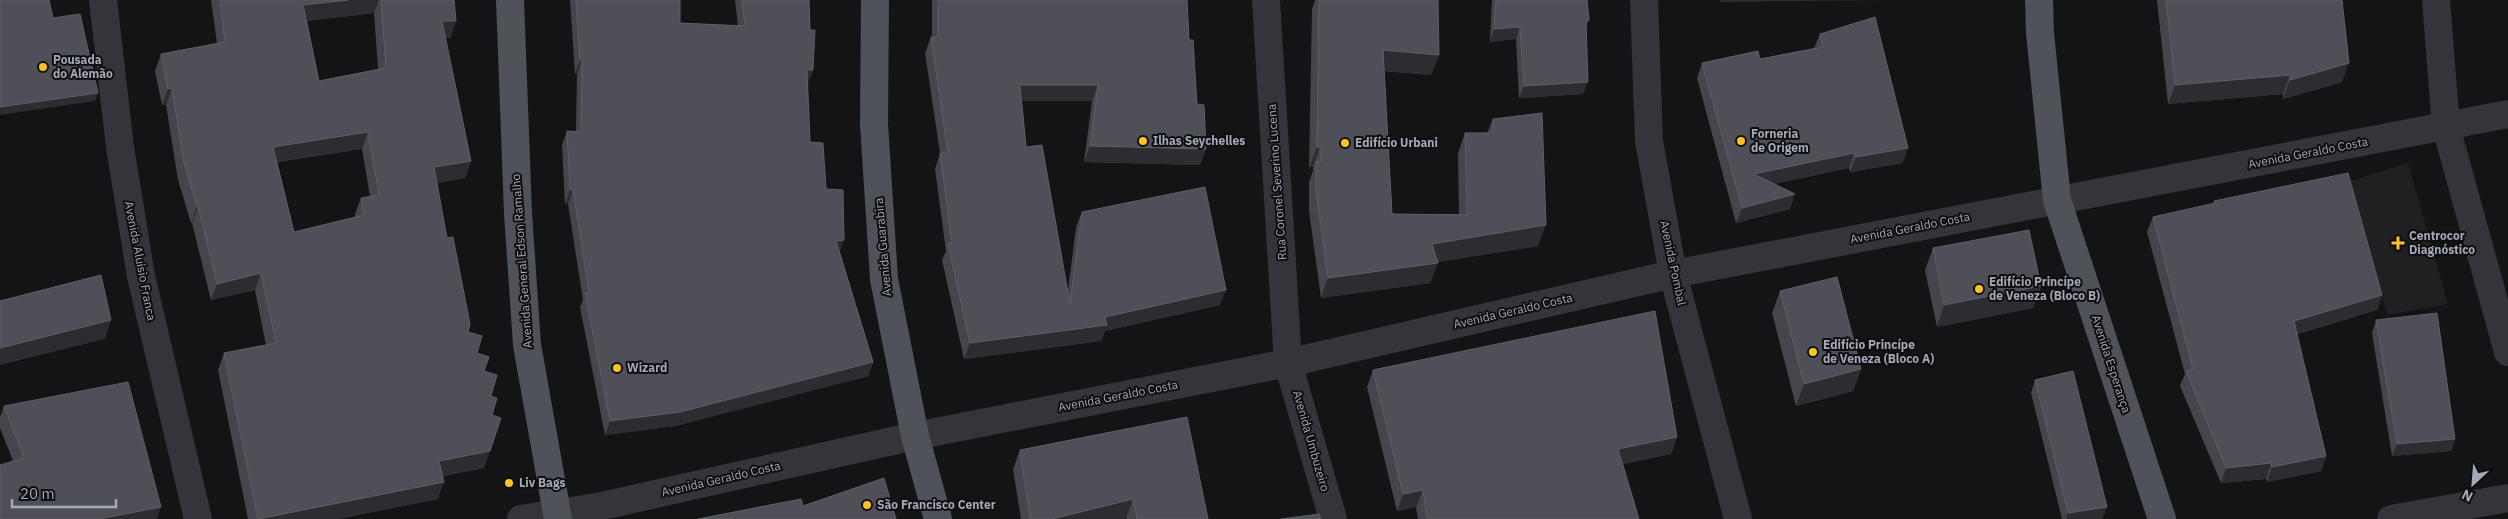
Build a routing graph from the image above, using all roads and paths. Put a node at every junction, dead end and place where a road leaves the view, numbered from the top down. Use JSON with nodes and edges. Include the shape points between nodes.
{"nodes":[{"id":1,"x":103,"y":0,"type":"edge"},
{"id":2,"x":510,"y":0,"type":"edge"},
{"id":3,"x":875,"y":0,"type":"edge"},
{"id":4,"x":1266,"y":0,"type":"edge"},
{"id":5,"x":1644,"y":0,"type":"edge"},
{"id":6,"x":2039,"y":0,"type":"edge"},
{"id":7,"x":2436,"y":0,"type":"edge"},
{"id":8,"x":2508,"y":114,"type":"edge"},
{"id":9,"x":2446,"y":128,"type":"junction"},
{"id":10,"x":2057,"y":200,"type":"junction"},
{"id":11,"x":1673,"y":274,"type":"junction"},
{"id":12,"x":2508,"y":352,"type":"edge"},
{"id":13,"x":1288,"y":363,"type":"junction"},
{"id":14,"x":915,"y":436,"type":"junction"},
{"id":15,"x":2508,"y":498,"type":"edge"},
{"id":16,"x":557,"y":516,"type":"edge"},
{"id":17,"x":198,"y":519,"type":"edge"},
{"id":18,"x":521,"y":519,"type":"edge"},
{"id":19,"x":938,"y":519,"type":"edge"},
{"id":20,"x":1333,"y":519,"type":"edge"},
{"id":21,"x":1738,"y":519,"type":"edge"},
{"id":22,"x":2162,"y":519,"type":"edge"},
{"id":23,"x":2391,"y":519,"type":"edge"}],
"edges":[{"from":1,"to":17,"type":"street","name":"Avenida Aluísio Franca","via":[[120,147],[141,276]]},
{"from":2,"to":16,"type":"main road","name":"Avenida General Edson Ramalho","via":[[517,203],[527,345]]},
{"from":3,"to":14,"type":"main road","name":"Avenida Guarabira","via":[[874,124],[884,279]]},
{"from":4,"to":13,"type":"street","name":"Rua Coronel Severino Lucena"},
{"from":5,"to":11,"type":"street","name":"Avenida Pombal","via":[[1649,141]]},
{"from":6,"to":10,"type":"main road","name":"Avenida Esperança"},
{"from":7,"to":9,"type":"street"},
{"from":8,"to":9,"type":"street","name":"Avenida Geraldo Costa"},
{"from":9,"to":10,"type":"street","name":"Avenida Geraldo Costa"},
{"from":9,"to":12,"type":"street"},
{"from":10,"to":11,"type":"street","name":"Avenida Geraldo Costa"},
{"from":10,"to":22,"type":"main road","name":"Avenida Esperança"},
{"from":11,"to":13,"type":"street","name":"Avenida Geraldo Costa"},
{"from":11,"to":21,"type":"street","name":"Avenida Pombal"},
{"from":13,"to":14,"type":"street","name":"Avenida Geraldo Costa"},
{"from":13,"to":20,"type":"street","name":"Avenida Umbuzeiro"},
{"from":14,"to":16,"type":"street","name":"Avenida Geraldo Costa"},
{"from":14,"to":19,"type":"main road","name":"Avenida Guarabira"},
{"from":15,"to":23,"type":"street"},
{"from":16,"to":18,"type":"street","name":"Avenida Geraldo Costa"}]}
